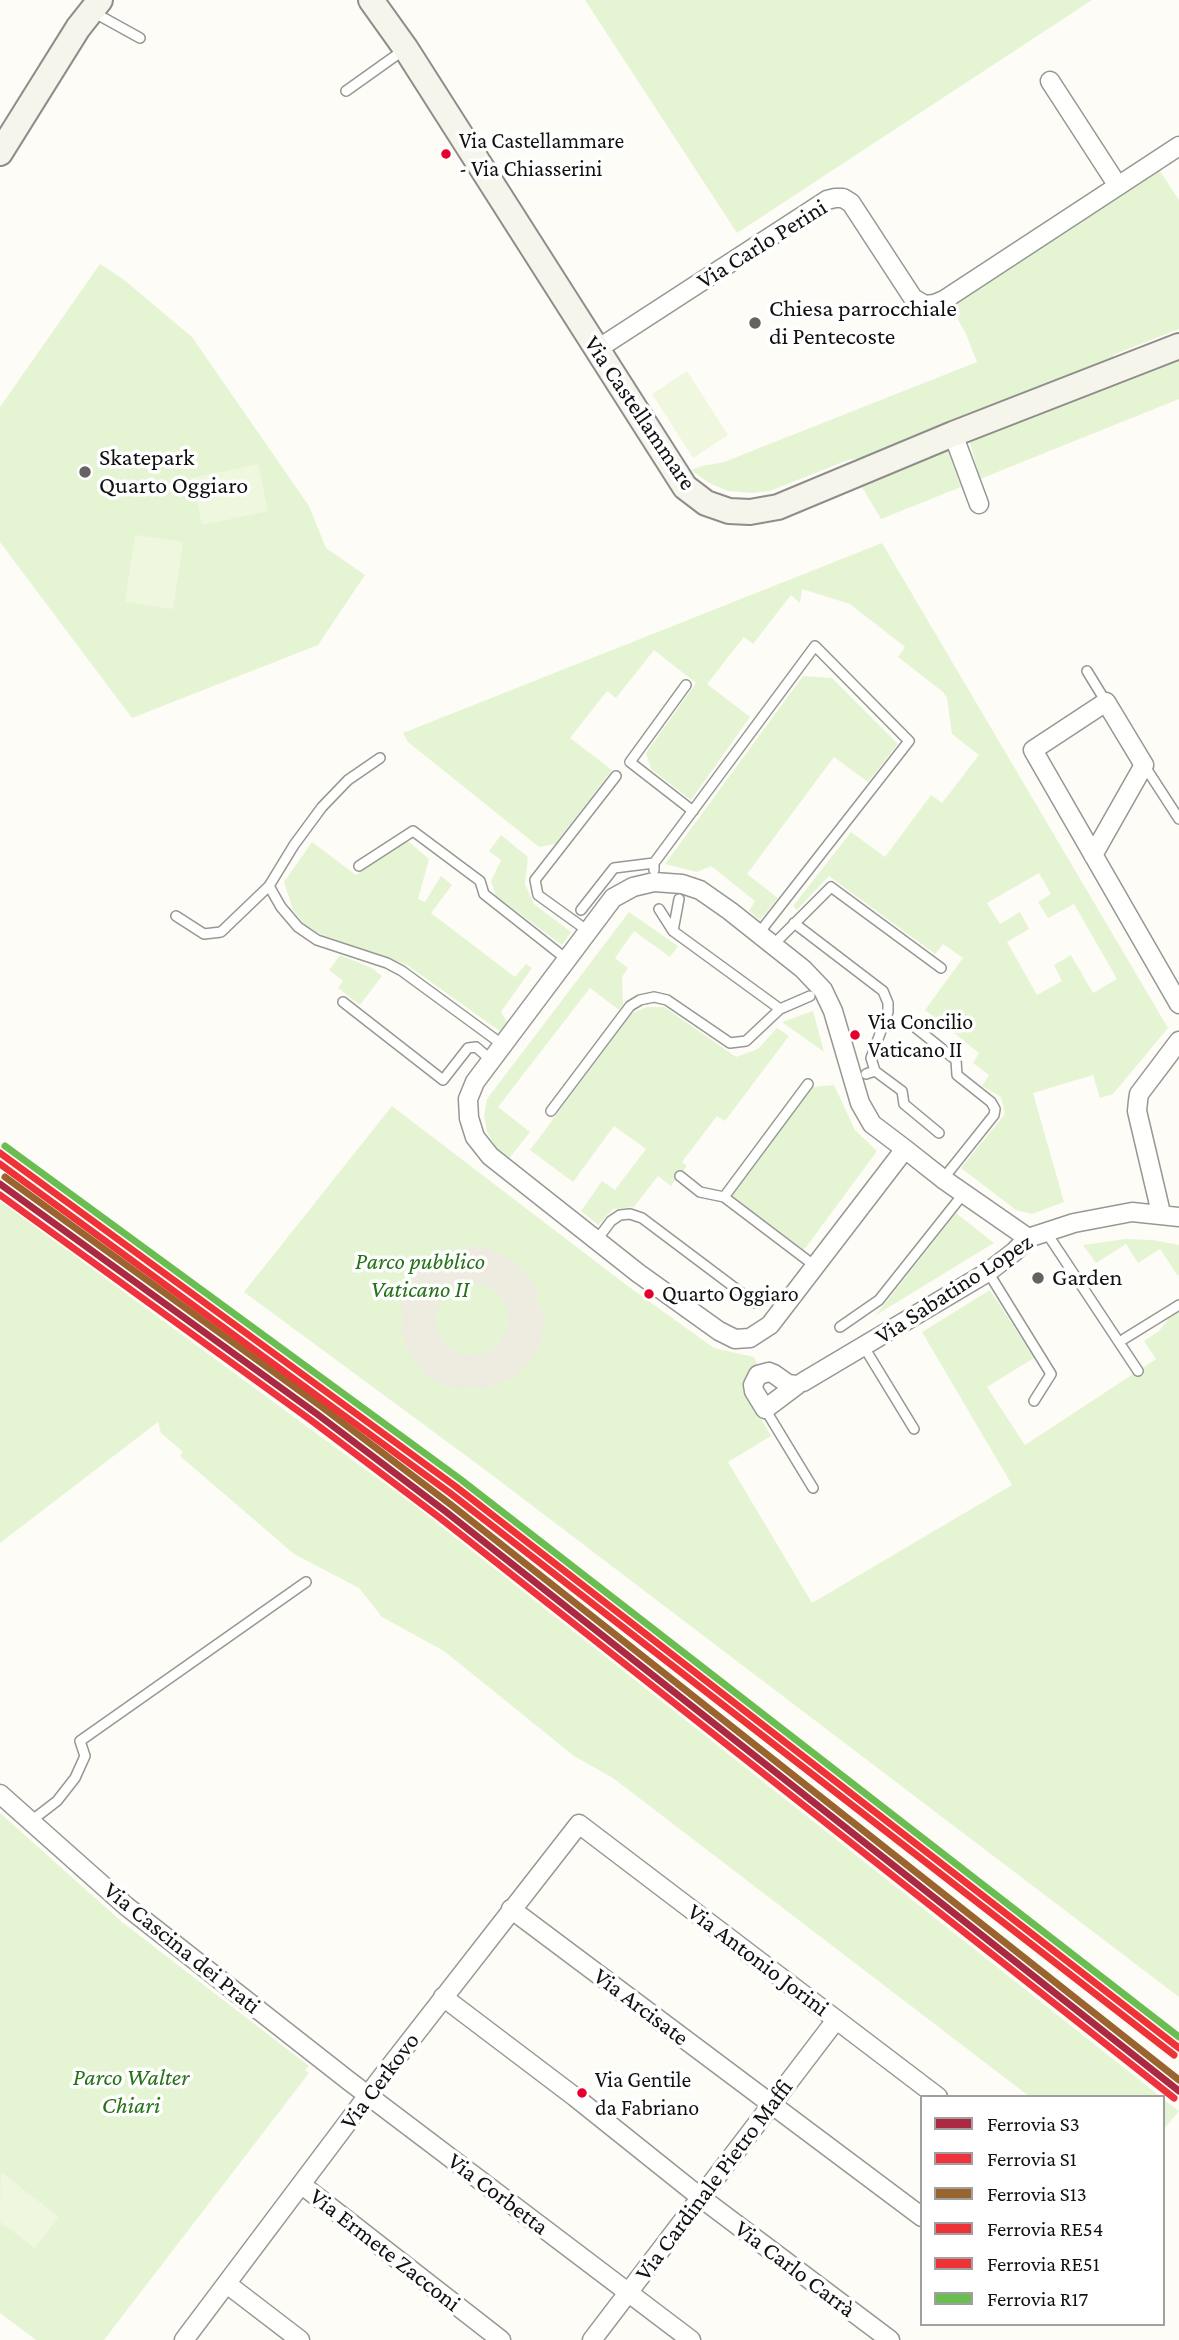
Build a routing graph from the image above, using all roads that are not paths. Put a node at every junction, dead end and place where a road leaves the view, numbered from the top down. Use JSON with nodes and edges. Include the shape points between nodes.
{"nodes":[{"id":1,"x":371,"y":0,"type":"edge"},
{"id":2,"x":96,"y":5,"type":"edge"},
{"id":3,"x":140,"y":38,"type":"dead end"},
{"id":4,"x":406,"y":49,"type":"junction"},
{"id":5,"x":1050,"y":81,"type":"dead end"},
{"id":6,"x":346,"y":90,"type":"dead end"},
{"id":7,"x":1179,"y":146,"type":"edge"},
{"id":8,"x":0,"y":153,"type":"edge"},
{"id":9,"x":1118,"y":186,"type":"junction"},
{"id":10,"x":1179,"y":346,"type":"edge"},
{"id":11,"x":596,"y":350,"type":"junction"},
{"id":12,"x":953,"y":434,"type":"junction"},
{"id":13,"x":979,"y":504,"type":"dead end"},
{"id":14,"x":1087,"y":671,"type":"dead end"},
{"id":15,"x":686,"y":685,"type":"dead end"},
{"id":16,"x":1106,"y":702,"type":"junction"},
{"id":17,"x":380,"y":758,"type":"dead end"},
{"id":18,"x":1144,"y":765,"type":"junction"},
{"id":19,"x":616,"y":776,"type":"dead end"},
{"id":20,"x":692,"y":811,"type":"junction"},
{"id":21,"x":1179,"y":819,"type":"edge"},
{"id":22,"x":1093,"y":855,"type":"junction"},
{"id":23,"x":359,"y":866,"type":"dead end"},
{"id":24,"x":269,"y":886,"type":"junction"},
{"id":25,"x":679,"y":899,"type":"dead end"},
{"id":26,"x":659,"y":909,"type":"dead end"},
{"id":27,"x":581,"y":911,"type":"dead end"},
{"id":28,"x":176,"y":916,"type":"dead end"},
{"id":29,"x":794,"y":923,"type":"junction"},
{"id":30,"x":581,"y":926,"type":"dead end"},
{"id":31,"x":673,"y":931,"type":"junction"},
{"id":32,"x":758,"y":933,"type":"junction"},
{"id":33,"x":773,"y":945,"type":"junction"},
{"id":34,"x":560,"y":954,"type":"dead end"},
{"id":35,"x":941,"y":968,"type":"dead end"},
{"id":36,"x":810,"y":996,"type":"dead end"},
{"id":37,"x":343,"y":1002,"type":"dead end"},
{"id":38,"x":1179,"y":1004,"type":"edge"},
{"id":39,"x":780,"y":1009,"type":"junction"},
{"id":40,"x":916,"y":1028,"type":"dead end"},
{"id":41,"x":1179,"y":1041,"type":"edge"},
{"id":42,"x":503,"y":1045,"type":"junction"},
{"id":43,"x":491,"y":1060,"type":"junction"},
{"id":44,"x":808,"y":1084,"type":"dead end"},
{"id":45,"x":551,"y":1111,"type":"dead end"},
{"id":46,"x":939,"y":1133,"type":"dead end"},
{"id":47,"x":905,"y":1149,"type":"junction"},
{"id":48,"x":680,"y":1176,"type":"dead end"},
{"id":49,"x":943,"y":1179,"type":"junction"},
{"id":50,"x":964,"y":1193,"type":"junction"},
{"id":51,"x":724,"y":1197,"type":"junction"},
{"id":52,"x":1170,"y":1215,"type":"edge"},
{"id":53,"x":1046,"y":1231,"type":"junction"},
{"id":54,"x":1028,"y":1238,"type":"junction"},
{"id":55,"x":596,"y":1241,"type":"junction"},
{"id":56,"x":816,"y":1266,"type":"junction"},
{"id":57,"x":988,"y":1272,"type":"junction"},
{"id":58,"x":755,"y":1303,"type":"dead end"},
{"id":59,"x":1179,"y":1305,"type":"edge"},
{"id":60,"x":840,"y":1327,"type":"dead end"},
{"id":61,"x":1124,"y":1339,"type":"dead end"},
{"id":62,"x":864,"y":1347,"type":"junction"},
{"id":63,"x":1138,"y":1371,"type":"dead end"},
{"id":64,"x":800,"y":1384,"type":"junction"},
{"id":65,"x":1034,"y":1401,"type":"dead end"},
{"id":66,"x":765,"y":1409,"type":"junction"},
{"id":67,"x":914,"y":1429,"type":"dead end"},
{"id":68,"x":813,"y":1488,"type":"dead end"},
{"id":69,"x":306,"y":1581,"type":"dead end"},
{"id":70,"x":0,"y":1794,"type":"edge"},
{"id":71,"x":31,"y":1821,"type":"junction"},
{"id":72,"x":579,"y":1824,"type":"joint"},
{"id":73,"x":511,"y":1909,"type":"junction"},
{"id":74,"x":443,"y":1997,"type":"junction"},
{"id":75,"x":836,"y":2020,"type":"junction"},
{"id":76,"x":369,"y":2095,"type":"junction"},
{"id":77,"x":935,"y":2095,"type":"edge"},
{"id":78,"x":772,"y":2105,"type":"junction"},
{"id":79,"x":302,"y":2185,"type":"junction"},
{"id":80,"x":700,"y":2197,"type":"junction"},
{"id":81,"x":920,"y":2216,"type":"edge"},
{"id":82,"x":227,"y":2284,"type":"junction"},
{"id":83,"x":627,"y":2293,"type":"junction"},
{"id":84,"x":184,"y":2340,"type":"edge"},
{"id":85,"x":300,"y":2340,"type":"edge"},
{"id":86,"x":501,"y":2340,"type":"edge"},
{"id":87,"x":592,"y":2340,"type":"edge"},
{"id":88,"x":691,"y":2340,"type":"edge"},
{"id":89,"x":890,"y":2340,"type":"edge"}],
"edges":[{"from":1,"to":4,"type":"street","name":"Via Castellammare"},
{"from":2,"to":3,"type":"lane"},
{"from":2,"to":8,"type":"street"},
{"from":4,"to":6,"type":"lane"},
{"from":4,"to":11,"type":"street","name":"Via Castellammare"},
{"from":5,"to":9,"type":"street"},
{"from":7,"to":9,"type":"street","name":"Via Carlo Perini"},
{"from":9,"to":11,"type":"street","name":"Via Carlo Perini","via":[[944,300],[925,305],[913,298],[851,203],[843,198],[827,201]]},
{"from":10,"to":12,"type":"street","name":"Via Castellammare"},
{"from":11,"to":12,"type":"street","name":"Via Castellammare","via":[[685,487],[706,503],[729,511],[778,506]]},
{"from":12,"to":13,"type":"street"},
{"from":14,"to":16,"type":"lane"},
{"from":15,"to":20,"type":"lane","via":[[630,762]]},
{"from":16,"to":18,"type":"street"},
{"from":16,"to":22,"type":"street","via":[[1033,750]]},
{"from":17,"to":24,"type":"lane","via":[[348,780],[322,807]]},
{"from":18,"to":21,"type":"lane"},
{"from":18,"to":22,"type":"street"},
{"from":19,"to":30,"type":"lane","via":[[535,880],[538,895]]},
{"from":20,"to":27,"type":"lane","via":[[654,866],[614,868]]},
{"from":20,"to":32,"type":"lane","via":[[815,646],[909,741]]},
{"from":22,"to":38,"type":"street"},
{"from":23,"to":34,"type":"lane","via":[[413,831],[480,881],[484,894]]},
{"from":24,"to":28,"type":"lane","via":[[221,932],[204,934]]},
{"from":24,"to":42,"type":"lane","via":[[298,927],[317,940],[402,971]]},
{"from":25,"to":31,"type":"lane"},
{"from":26,"to":31,"type":"lane"},
{"from":29,"to":33,"type":"lane"},
{"from":29,"to":35,"type":"lane","via":[[831,887]]},
{"from":29,"to":46,"type":"lane","via":[[883,991],[888,1012],[870,1072],[902,1091],[904,1104]]},
{"from":31,"to":39,"type":"lane"},
{"from":32,"to":33,"type":"street"},
{"from":32,"to":42,"type":"street","via":[[700,890],[654,882],[633,887],[614,898]]},
{"from":33,"to":47,"type":"street","via":[[823,990],[860,1102],[872,1124]]},
{"from":36,"to":39,"type":"lane"},
{"from":37,"to":43,"type":"lane","via":[[443,1080],[468,1048],[477,1047]]},
{"from":39,"to":45,"type":"lane","via":[[746,1041],[730,1043],[667,1000],[640,1000],[630,1006]]},
{"from":40,"to":49,"type":"lane","via":[[956,1060],[957,1075],[995,1109]]},
{"from":41,"to":52,"type":"street","name":"Via Sabatino Lopez","via":[[1138,1101]]},
{"from":42,"to":43,"type":"street"},
{"from":43,"to":55,"type":"street","via":[[468,1099],[475,1137],[490,1156]]},
{"from":44,"to":51,"type":"lane"},
{"from":47,"to":49,"type":"street"},
{"from":47,"to":56,"type":"street"},
{"from":48,"to":51,"type":"lane","via":[[700,1192]]},
{"from":49,"to":50,"type":"street"},
{"from":50,"to":54,"type":"street"},
{"from":50,"to":60,"type":"lane","via":[[879,1300]]},
{"from":51,"to":56,"type":"lane"},
{"from":52,"to":53,"type":"street","name":"Via Sabatino Lopez","via":[[1123,1213]]},
{"from":53,"to":54,"type":"street","name":"Via Sabatino Lopez"},
{"from":53,"to":63,"type":"lane"},
{"from":54,"to":57,"type":"street","name":"Via Sabatino Lopez"},
{"from":55,"to":56,"type":"street","via":[[735,1339],[750,1338],[770,1325]]},
{"from":55,"to":58,"type":"lane","via":[[620,1215],[642,1218]]},
{"from":57,"to":62,"type":"street","name":"Via Sabatino Lopez"},
{"from":57,"to":65,"type":"lane","via":[[1051,1374]]},
{"from":59,"to":61,"type":"lane"},
{"from":62,"to":64,"type":"street","name":"Via Sabatino Lopez"},
{"from":62,"to":67,"type":"lane"},
{"from":64,"to":66,"type":"street","name":"Via Sabatino Lopez"},
{"from":64,"to":66,"type":"street","via":[[788,1384],[769,1372],[758,1375],[754,1391]]},
{"from":66,"to":68,"type":"lane"},
{"from":69,"to":71,"type":"lane","via":[[80,1741],[85,1756],[75,1778],[57,1801]]},
{"from":70,"to":71,"type":"street","name":"Via Cascina dei Prati"},
{"from":71,"to":76,"type":"street","name":"Via Cascina dei Prati","via":[[126,1906]]},
{"from":72,"to":73,"type":"street","name":"Via Cerkovo"},
{"from":72,"to":75,"type":"street","name":"Via Antonio Jorini"},
{"from":73,"to":74,"type":"street","name":"Via Cerkovo"},
{"from":73,"to":78,"type":"street","name":"Via Arcisate"},
{"from":74,"to":76,"type":"street","name":"Via Cerkovo"},
{"from":74,"to":80,"type":"street"},
{"from":75,"to":77,"type":"street","name":"Via Antonio Jorini"},
{"from":75,"to":78,"type":"street","name":"Via Cardinale Pietro Maffi"},
{"from":76,"to":79,"type":"street","name":"Via Cerkovo"},
{"from":76,"to":83,"type":"street","name":"Via Corbetta"},
{"from":78,"to":80,"type":"street","name":"Via Cardinale Pietro Maffi"},
{"from":78,"to":81,"type":"street","name":"Via Arcisate"},
{"from":79,"to":82,"type":"street","name":"Via Cerkovo"},
{"from":79,"to":86,"type":"street","name":"Via Ermete Zacconi"},
{"from":80,"to":83,"type":"street","name":"Via Cardinale Pietro Maffi"},
{"from":80,"to":89,"type":"street","name":"Via Carlo Carrà"},
{"from":82,"to":84,"type":"street","name":"Via Cerkovo"},
{"from":82,"to":85,"type":"street"},
{"from":83,"to":87,"type":"street","name":"Via Cardinale Pietro Maffi"},
{"from":83,"to":88,"type":"street","name":"Via Corbetta"}]}
